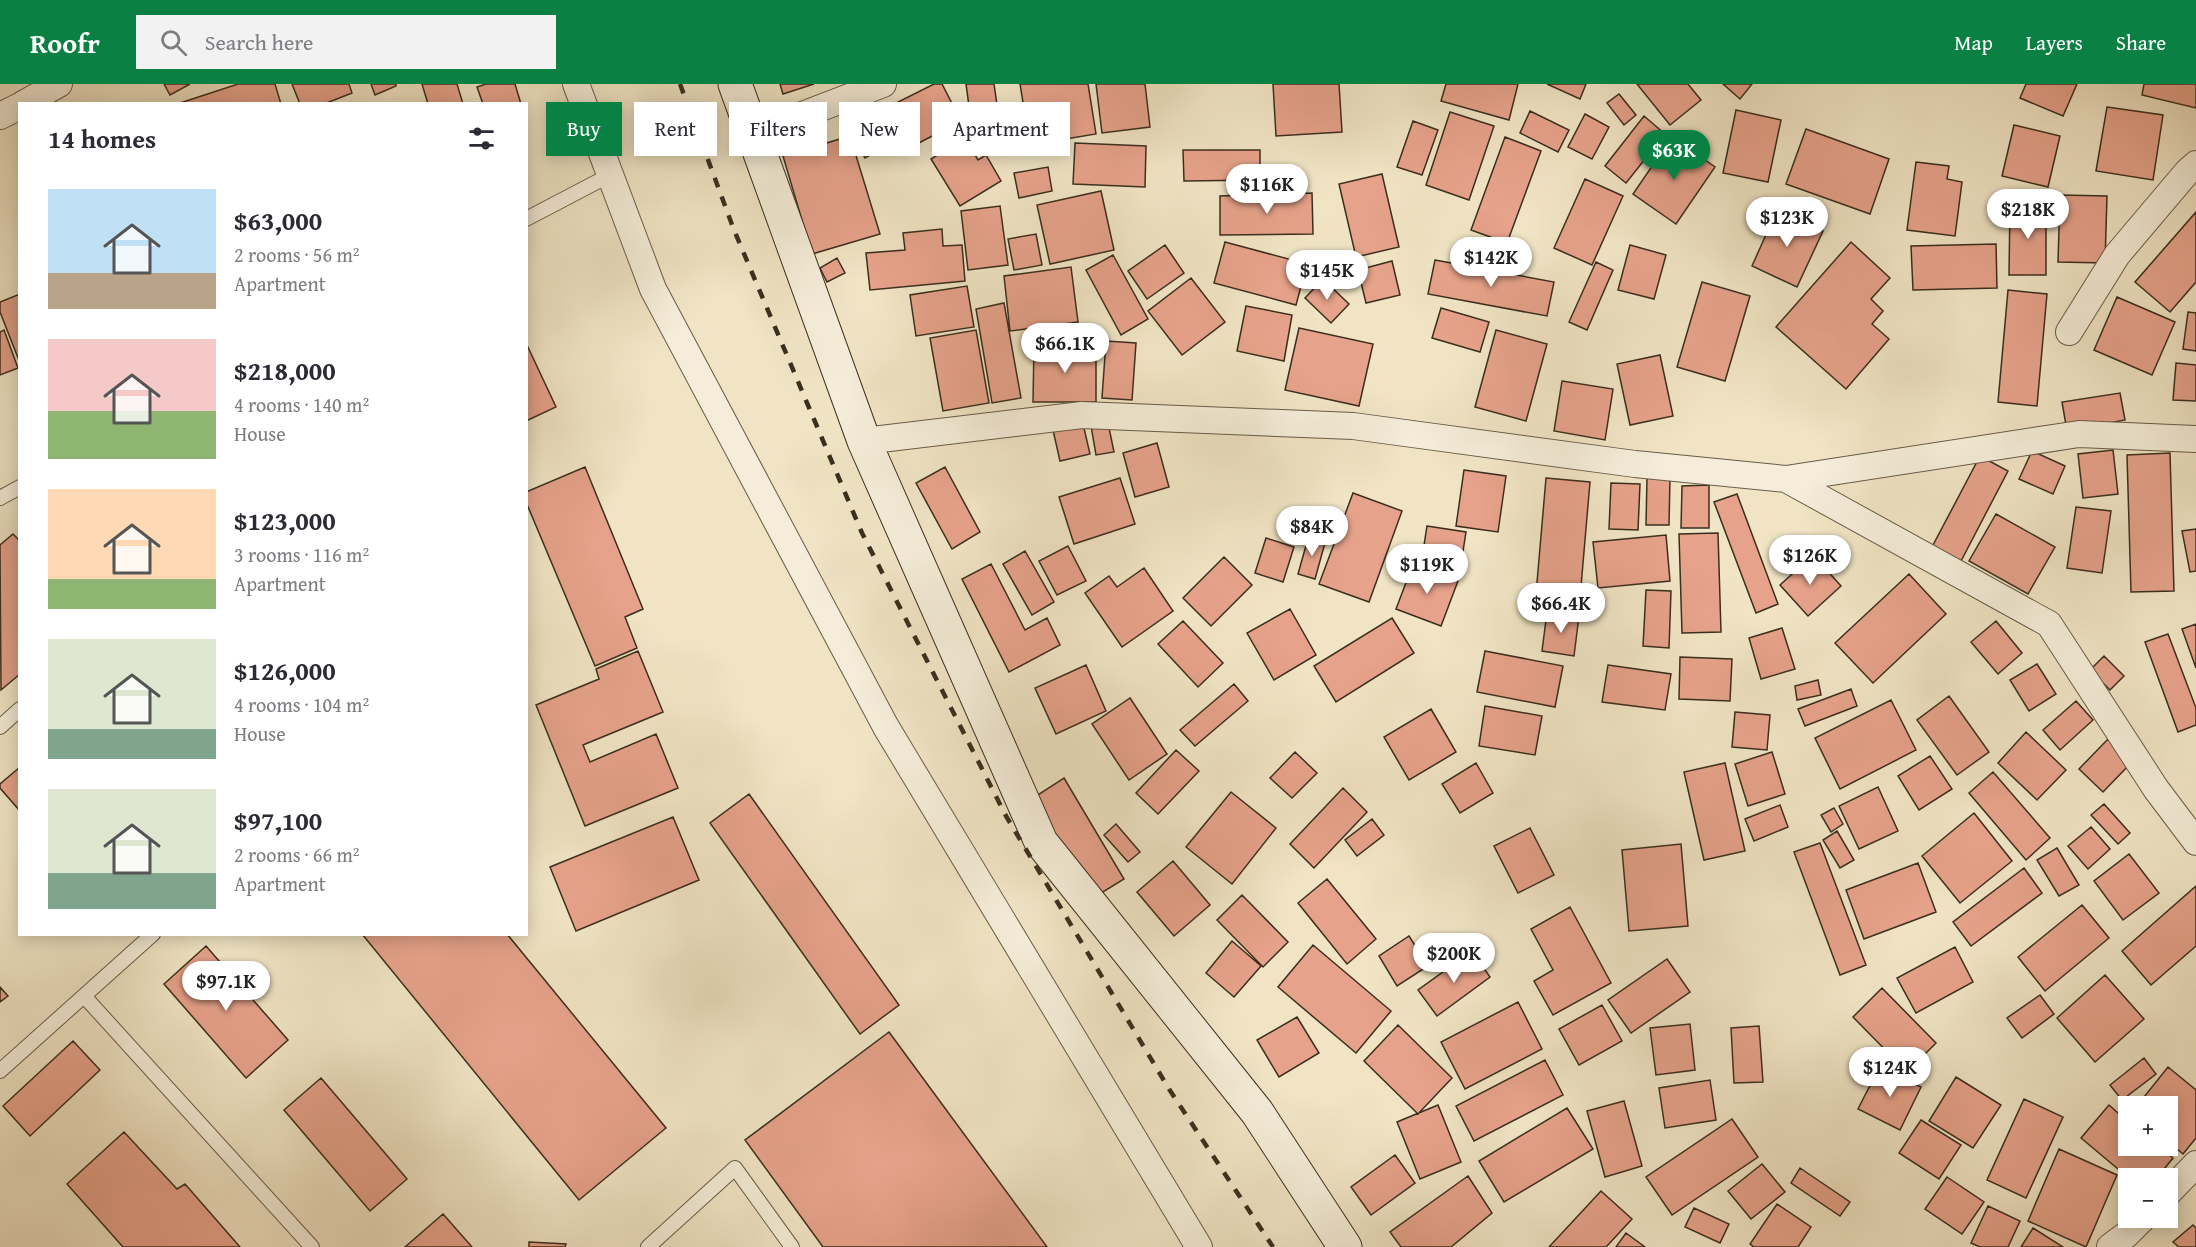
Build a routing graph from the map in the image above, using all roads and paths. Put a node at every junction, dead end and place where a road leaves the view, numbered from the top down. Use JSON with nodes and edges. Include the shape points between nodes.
{"nodes":[{"id":1,"x":576,"y":84,"type":"edge"},
{"id":2,"x":735,"y":84,"type":"edge"},
{"id":3,"x":883,"y":84,"type":"edge"},
{"id":4,"x":54,"y":85,"type":"edge"},
{"id":5,"x":26,"y":102,"type":"edge"},
{"id":6,"x":741,"y":102,"type":"edge"},
{"id":7,"x":827,"y":106,"type":"edge"},
{"id":8,"x":18,"y":107,"type":"edge"},
{"id":9,"x":0,"y":116,"type":"edge"},
{"id":10,"x":761,"y":156,"type":"edge"},
{"id":11,"x":2196,"y":164,"type":"edge"},
{"id":12,"x":610,"y":175,"type":"junction"},
{"id":13,"x":528,"y":218,"type":"edge"},
{"id":14,"x":2069,"y":332,"type":"dead end"},
{"id":15,"x":2196,"y":439,"type":"edge"},
{"id":16,"x":864,"y":441,"type":"junction"},
{"id":17,"x":1786,"y":478,"type":"junction"},
{"id":18,"x":18,"y":489,"type":"edge"},
{"id":19,"x":0,"y":498,"type":"edge"},
{"id":20,"x":18,"y":711,"type":"edge"},
{"id":21,"x":0,"y":727,"type":"edge"},
{"id":22,"x":2196,"y":842,"type":"edge"},
{"id":23,"x":151,"y":936,"type":"edge"},
{"id":24,"x":84,"y":996,"type":"junction"},
{"id":25,"x":0,"y":1071,"type":"edge"},
{"id":26,"x":2196,"y":1164,"type":"edge"},
{"id":27,"x":2178,"y":1183,"type":"edge"},
{"id":28,"x":2133,"y":1228,"type":"edge"},
{"id":29,"x":312,"y":1247,"type":"edge"},
{"id":30,"x":648,"y":1247,"type":"edge"},
{"id":31,"x":792,"y":1247,"type":"edge"},
{"id":32,"x":1198,"y":1247,"type":"edge"},
{"id":33,"x":1346,"y":1247,"type":"edge"},
{"id":34,"x":2110,"y":1247,"type":"edge"}],
"edges":[{"from":1,"to":12,"type":"street"},
{"from":2,"to":6,"type":"street"},
{"from":3,"to":7,"type":"street"},
{"from":4,"to":5,"type":"street"},
{"from":8,"to":9,"type":"street"},
{"from":10,"to":16,"type":"street"},
{"from":11,"to":14,"type":"street","via":[[2117,255]]},
{"from":12,"to":13,"type":"lane"},
{"from":12,"to":32,"type":"street","via":[[653,289],[886,727]]},
{"from":15,"to":17,"type":"street","via":[[2079,434]]},
{"from":16,"to":17,"type":"street","via":[[1082,415],[1353,426],[1635,464]]},
{"from":16,"to":33,"type":"street","via":[[1041,842],[1257,1112]]},
{"from":17,"to":22,"type":"street","via":[[2049,624],[2156,789]]},
{"from":18,"to":19,"type":"lane"},
{"from":20,"to":21,"type":"lane"},
{"from":23,"to":24,"type":"lane"},
{"from":24,"to":25,"type":"lane"},
{"from":24,"to":29,"type":"lane"},
{"from":26,"to":27,"type":"street"},
{"from":28,"to":34,"type":"street"},
{"from":30,"to":31,"type":"lane","via":[[735,1168]]}]}
